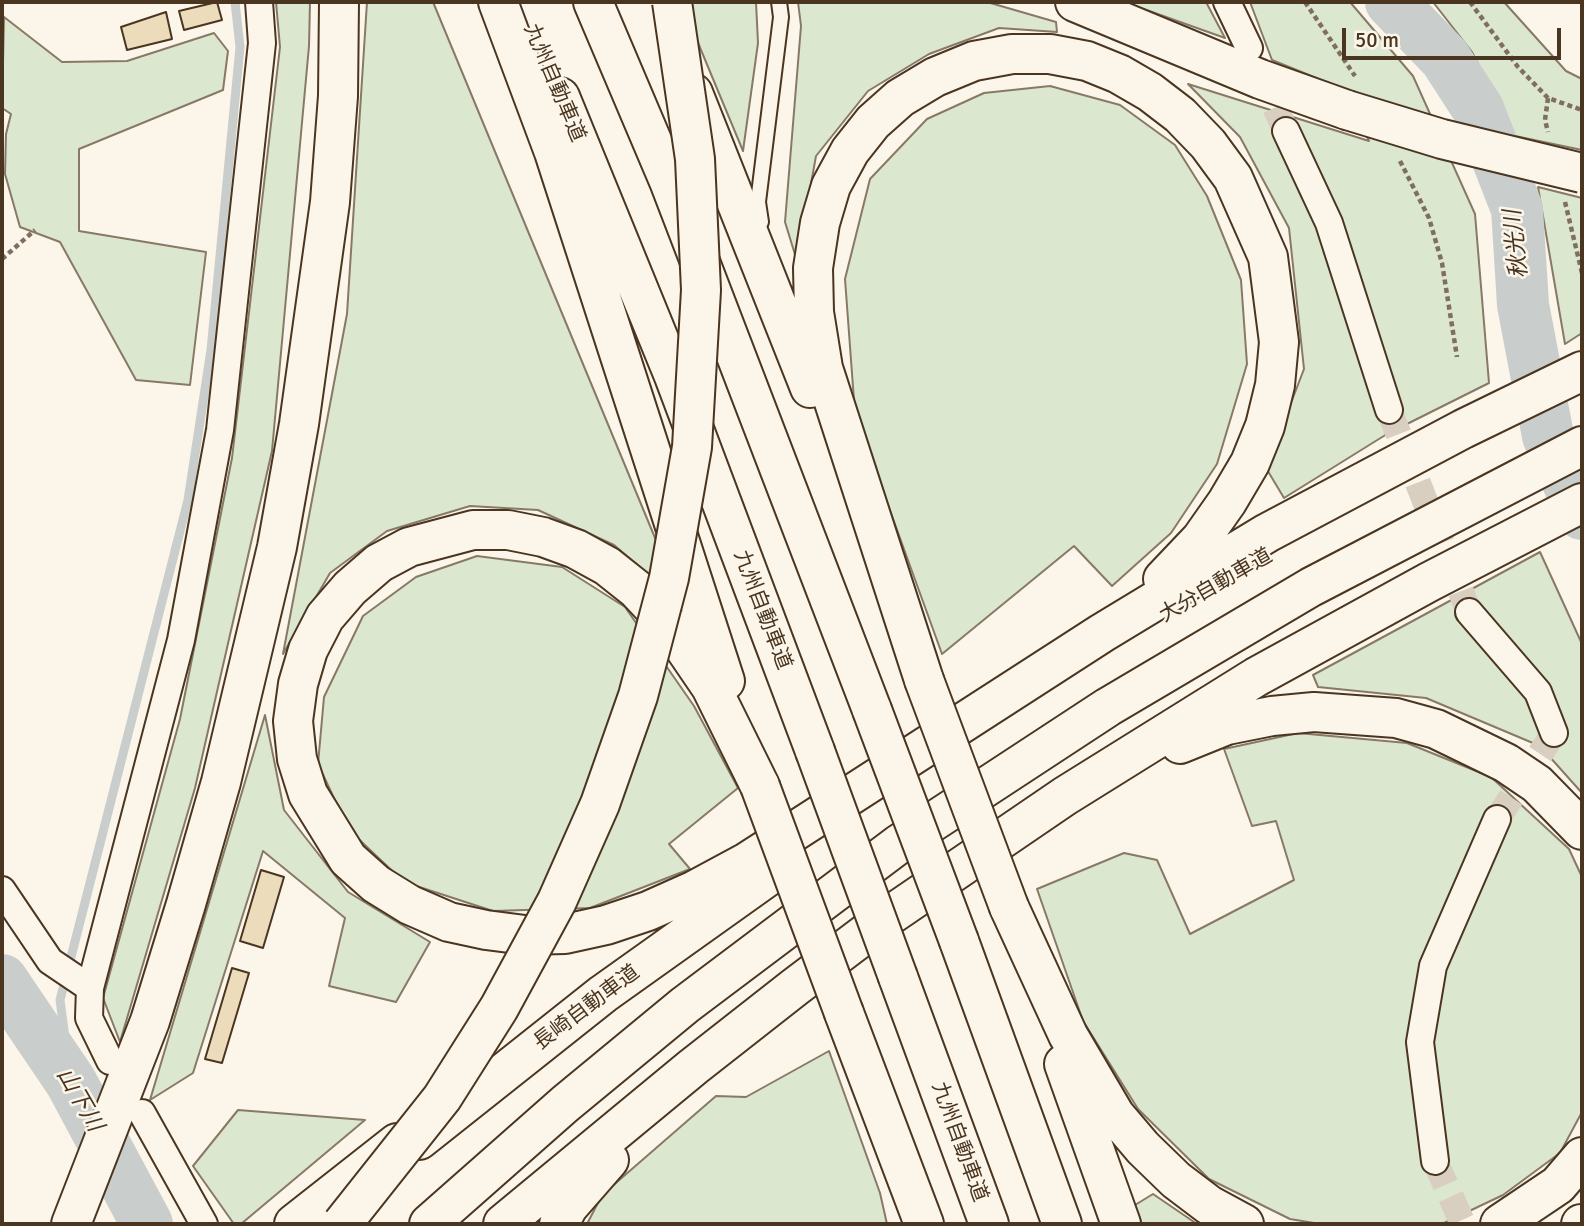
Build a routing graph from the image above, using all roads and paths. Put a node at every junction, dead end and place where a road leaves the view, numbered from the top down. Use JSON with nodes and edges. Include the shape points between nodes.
{"nodes":[{"id":1,"x":258,"y":2,"type":"edge"},
{"id":2,"x":339,"y":2,"type":"edge"},
{"id":3,"x":498,"y":2,"type":"edge"},
{"id":4,"x":520,"y":2,"type":"edge"},
{"id":5,"x":593,"y":2,"type":"edge"},
{"id":6,"x":656,"y":2,"type":"edge"},
{"id":7,"x":673,"y":2,"type":"edge"},
{"id":8,"x":779,"y":2,"type":"edge"},
{"id":9,"x":1075,"y":2,"type":"edge"},
{"id":10,"x":1227,"y":2,"type":"edge"},
{"id":11,"x":1305,"y":2,"type":"edge"},
{"id":12,"x":1469,"y":2,"type":"edge"},
{"id":13,"x":1249,"y":48,"type":"tunnel mouth"},
{"id":14,"x":1354,"y":97,"type":"junction"},
{"id":15,"x":1582,"y":110,"type":"edge"},
{"id":16,"x":1286,"y":131,"type":"tunnel mouth"},
{"id":17,"x":1399,"y":160,"type":"dead end"},
{"id":18,"x":1582,"y":173,"type":"edge"},
{"id":19,"x":35,"y":230,"type":"dead end"},
{"id":20,"x":2,"y":259,"type":"edge"},
{"id":21,"x":775,"y":299,"type":"junction"},
{"id":22,"x":1457,"y":357,"type":"dead end"},
{"id":23,"x":1582,"y":371,"type":"edge"},
{"id":24,"x":1582,"y":390,"type":"edge"},
{"id":25,"x":1389,"y":410,"type":"tunnel mouth"},
{"id":26,"x":1466,"y":437,"type":"junction"},
{"id":27,"x":1582,"y":446,"type":"edge"},
{"id":28,"x":1582,"y":503,"type":"edge"},
{"id":29,"x":1469,"y":611,"type":"tunnel mouth"},
{"id":30,"x":1102,"y":633,"type":"junction"},
{"id":31,"x":924,"y":680,"type":"junction"},
{"id":32,"x":992,"y":722,"type":"junction"},
{"id":33,"x":1554,"y":733,"type":"dead end"},
{"id":34,"x":760,"y":786,"type":"junction"},
{"id":35,"x":1065,"y":796,"type":"junction"},
{"id":36,"x":865,"y":808,"type":"joint"},
{"id":37,"x":1497,"y":819,"type":"tunnel mouth"},
{"id":38,"x":1582,"y":830,"type":"edge"},
{"id":39,"x":2,"y":890,"type":"edge"},
{"id":40,"x":1009,"y":907,"type":"junction"},
{"id":41,"x":703,"y":922,"type":"junction"},
{"id":42,"x":894,"y":927,"type":"junction"},
{"id":43,"x":90,"y":988,"type":"junction"},
{"id":44,"x":844,"y":1013,"type":"junction"},
{"id":45,"x":110,"y":1061,"type":"dead end"},
{"id":46,"x":693,"y":1067,"type":"junction"},
{"id":47,"x":131,"y":1110,"type":"junction"},
{"id":48,"x":1582,"y":1157,"type":"edge"},
{"id":49,"x":1435,"y":1161,"type":"tunnel mouth"},
{"id":50,"x":71,"y":1224,"type":"edge"},
{"id":51,"x":204,"y":1224,"type":"edge"},
{"id":52,"x":294,"y":1224,"type":"edge"},
{"id":53,"x":321,"y":1224,"type":"edge"},
{"id":54,"x":342,"y":1224,"type":"edge"},
{"id":55,"x":429,"y":1224,"type":"edge"},
{"id":56,"x":503,"y":1224,"type":"edge"},
{"id":57,"x":559,"y":1224,"type":"edge"},
{"id":58,"x":912,"y":1224,"type":"edge"},
{"id":59,"x":924,"y":1224,"type":"edge"},
{"id":60,"x":989,"y":1224,"type":"edge"},
{"id":61,"x":1062,"y":1224,"type":"edge"},
{"id":62,"x":1121,"y":1224,"type":"edge"},
{"id":63,"x":1244,"y":1224,"type":"edge"},
{"id":64,"x":1500,"y":1224,"type":"edge"}],
"edges":[{"from":1,"to":43,"type":"street","via":[[262,43],[220,430],[181,640]]},
{"from":2,"to":47,"type":"highway","via":[[330,202],[277,547],[221,782],[150,1021]]},
{"from":3,"to":34,"type":"highway","via":[[558,164]]},
{"from":4,"to":60,"type":"highway","name":"九州自動車道","bridge":true,"via":[[669,363]]},
{"from":5,"to":61,"type":"highway","bridge":true,"via":[[669,181]]},
{"from":6,"to":21,"type":"highway"},
{"from":7,"to":54,"type":"highway","bridge":true,"via":[[695,159],[701,290],[692,447],[669,578],[638,696],[600,804],[557,901],[499,1008],[442,1098]]},
{"from":8,"to":21,"type":"lane","via":[[758,202]]},
{"from":9,"to":14,"type":"highway","via":[[1247,74]]},
{"from":10,"to":13,"type":"street"},
{"from":11,"to":14,"type":"path"},
{"from":12,"to":15,"type":"path","via":[[1548,98]]},
{"from":14,"to":18,"type":"highway","bridge":true,"via":[[1442,139]]},
{"from":16,"to":25,"type":"street","via":[[1329,223]]},
{"from":17,"to":22,"type":"path","via":[[1429,218],[1442,263]]},
{"from":19,"to":20,"type":"path"},
{"from":21,"to":31,"type":"highway"},
{"from":23,"to":26,"type":"highway"},
{"from":24,"to":26,"type":"highway","name":"大分自動車道"},
{"from":26,"to":30,"type":"highway","via":[[1267,533]]},
{"from":26,"to":32,"type":"highway","name":"大分自動車道"},
{"from":27,"to":55,"type":"highway","via":[[1311,587],[1018,765],[883,856],[665,1021]]},
{"from":28,"to":35,"type":"highway","via":[[1256,677]]},
{"from":29,"to":33,"type":"street","via":[[1538,692]]},
{"from":30,"to":31,"type":"highway","via":[[1201,540],[1250,463],[1275,385],[1279,342],[1268,257],[1233,178],[1208,144],[1180,115],[1119,74],[1087,61],[1050,54],[974,61],[900,98],[850,151],[831,186],[813,268],[822,368]]},
{"from":30,"to":32,"type":"highway"},
{"from":30,"to":34,"type":"highway","via":[[747,862],[648,911],[565,934],[512,933],[449,922],[376,884],[348,859],[308,794],[298,759],[293,721],[298,684],[325,617],[349,588],[379,564],[409,547],[473,530],[543,537],[607,566],[666,621],[711,687]]},
{"from":31,"to":40,"type":"highway","bridge":true},
{"from":32,"to":36,"type":"highway","name":"大分自動車道"},
{"from":34,"to":44,"type":"highway","bridge":true},
{"from":35,"to":42,"type":"highway"},
{"from":35,"to":46,"type":"highway","via":[[889,916]]},
{"from":36,"to":41,"type":"highway","name":"長崎自動車道"},
{"from":37,"to":49,"type":"street","via":[[1433,965],[1420,1042]]},
{"from":38,"to":42,"type":"highway","via":[[1537,784],[1472,744],[1436,729],[1355,713],[1272,716],[1227,725],[1145,760],[1071,805]]},
{"from":39,"to":43,"type":"street","via":[[50,961]]},
{"from":40,"to":62,"type":"highway"},
{"from":40,"to":63,"type":"highway","via":[[1068,1035],[1115,1115],[1176,1180]]},
{"from":41,"to":52,"type":"highway","via":[[596,990],[500,1060]]},
{"from":41,"to":53,"type":"highway","name":"長崎自動車道","via":[[508,1068]]},
{"from":42,"to":46,"type":"highway"},
{"from":42,"to":57,"type":"highway","via":[[661,1109],[592,1177]]},
{"from":43,"to":45,"type":"street","via":[[89,1018]]},
{"from":44,"to":58,"type":"highway"},
{"from":44,"to":59,"type":"highway"},
{"from":46,"to":56,"type":"highway"},
{"from":47,"to":50,"type":"highway"},
{"from":47,"to":51,"type":"street"},
{"from":48,"to":64,"type":"highway","via":[[1558,1185]]}]}
